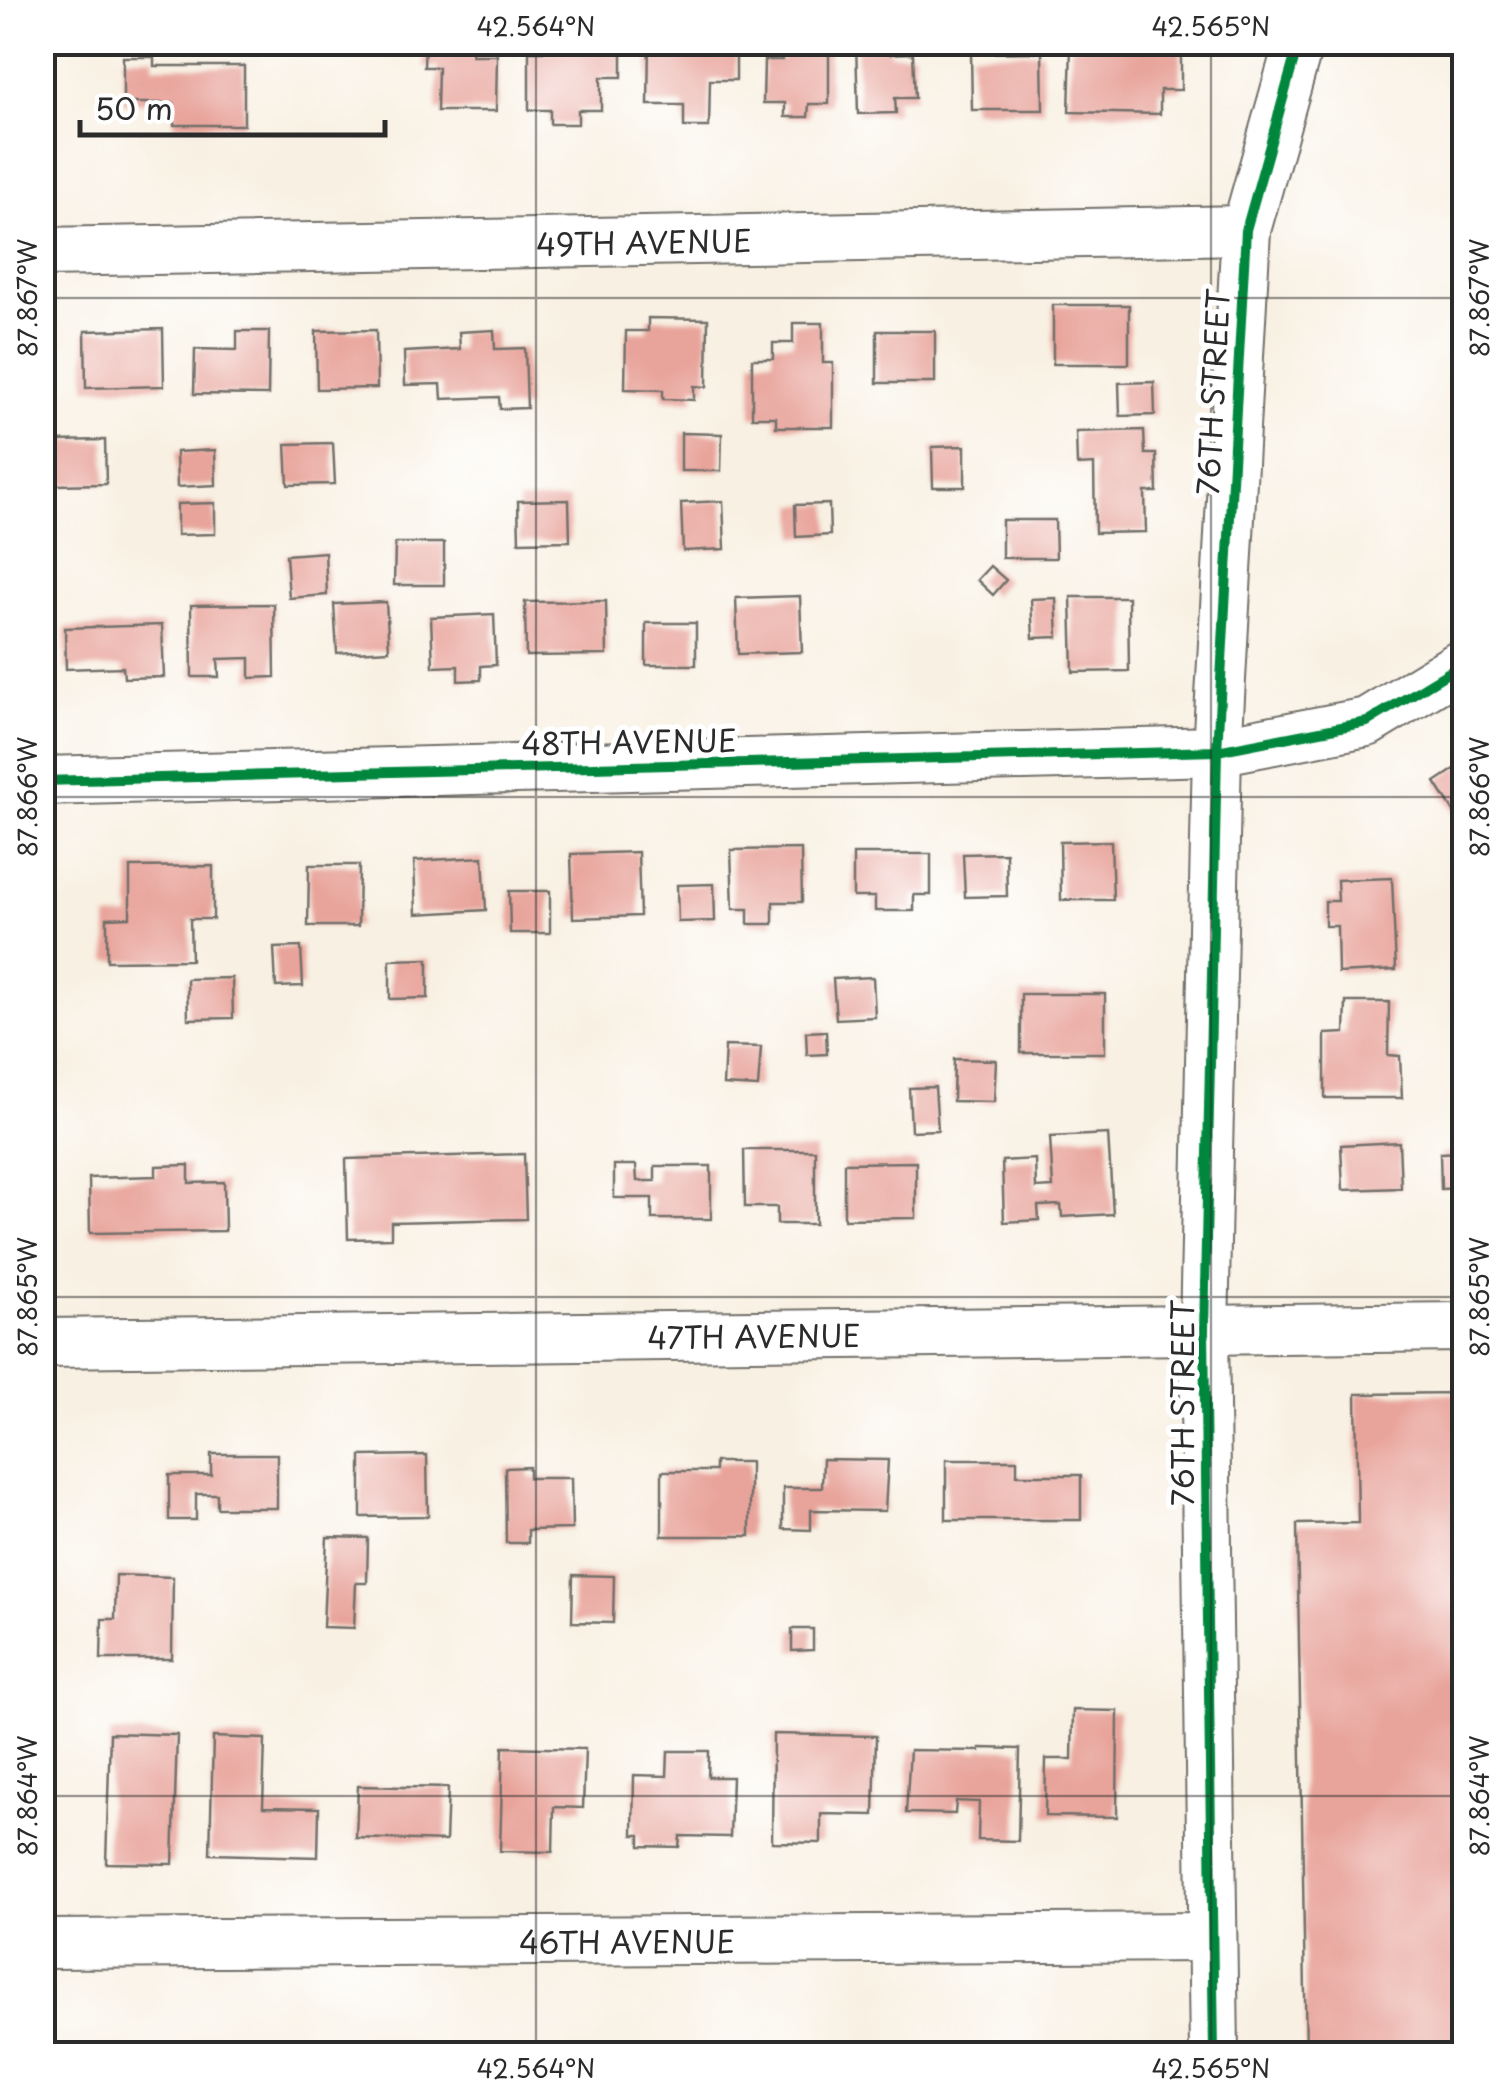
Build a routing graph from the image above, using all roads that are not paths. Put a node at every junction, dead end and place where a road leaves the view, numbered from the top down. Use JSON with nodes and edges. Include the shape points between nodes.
{"nodes":[{"id":1,"x":1299,"y":42,"type":"edge"},
{"id":2,"x":1246,"y":230,"type":"junction"},
{"id":3,"x":42,"y":252,"type":"edge"},
{"id":4,"x":1464,"y":663,"type":"edge"},
{"id":5,"x":1216,"y":751,"type":"junction"},
{"id":6,"x":42,"y":781,"type":"edge"},
{"id":7,"x":1464,"y":1327,"type":"edge"},
{"id":8,"x":1204,"y":1331,"type":"junction"},
{"id":9,"x":42,"y":1343,"type":"edge"},
{"id":10,"x":1212,"y":1937,"type":"junction"},
{"id":11,"x":42,"y":1944,"type":"edge"},
{"id":12,"x":1214,"y":2054,"type":"edge"}],
"edges":[{"from":1,"to":2,"type":"street","name":"76TH STREET"},
{"from":2,"to":3,"type":"street","name":"49TH AVENUE"},
{"from":2,"to":5,"type":"street","name":"76TH STREET"},
{"from":4,"to":5,"type":"street","via":[[1366,722]]},
{"from":5,"to":6,"type":"street","name":"48TH AVENUE"},
{"from":5,"to":8,"type":"street","name":"76TH STREET"},
{"from":7,"to":8,"type":"street","name":"47TH AVENUE"},
{"from":8,"to":9,"type":"street","name":"47TH AVENUE"},
{"from":8,"to":10,"type":"street","name":"76TH STREET"},
{"from":10,"to":11,"type":"street","name":"46TH AVENUE"},
{"from":10,"to":12,"type":"street","name":"76TH STREET"}]}
